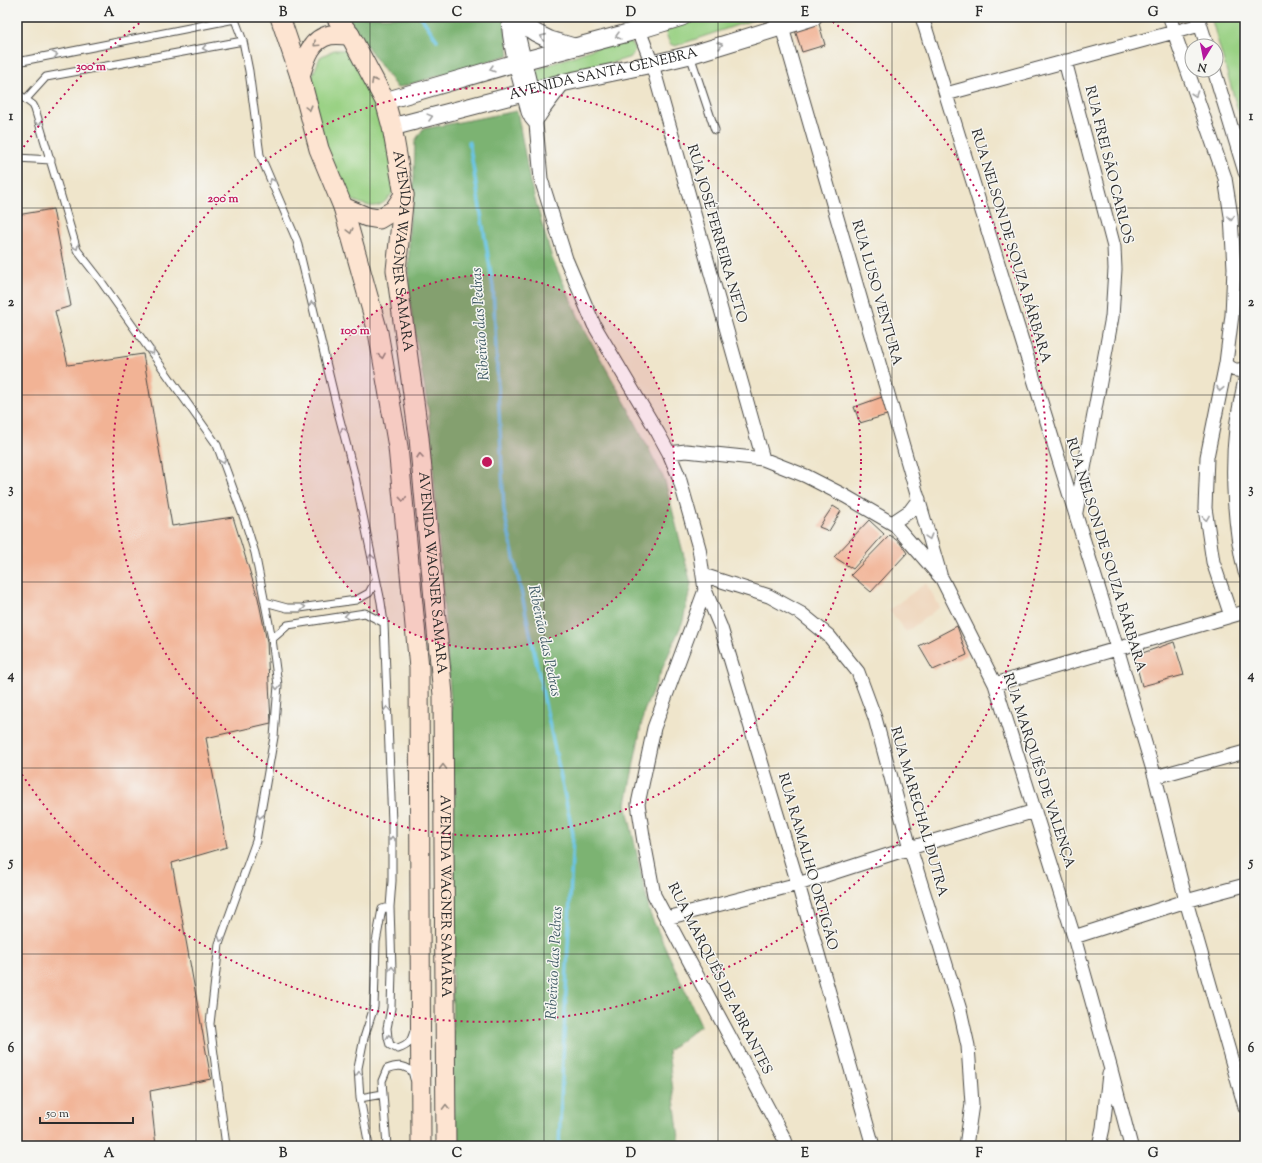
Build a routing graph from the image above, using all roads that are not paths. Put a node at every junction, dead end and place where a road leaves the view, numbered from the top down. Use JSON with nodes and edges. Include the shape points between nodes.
{"nodes":[{"id":1,"x":280,"y":17,"type":"edge"},
{"id":2,"x":336,"y":17,"type":"edge"},
{"id":3,"x":682,"y":17,"type":"edge"},
{"id":4,"x":813,"y":17,"type":"edge"},
{"id":5,"x":922,"y":17,"type":"edge"},
{"id":6,"x":1170,"y":17,"type":"edge"},
{"id":7,"x":235,"y":18,"type":"edge"},
{"id":8,"x":513,"y":18,"type":"edge"},
{"id":9,"x":1199,"y":21,"type":"edge"},
{"id":10,"x":781,"y":22,"type":"edge"},
{"id":11,"x":638,"y":24,"type":"edge"},
{"id":12,"x":1174,"y":32,"type":"junction"},
{"id":13,"x":350,"y":35,"type":"junction"},
{"id":14,"x":1204,"y":38,"type":"edge"},
{"id":15,"x":243,"y":41,"type":"junction"},
{"id":16,"x":574,"y":47,"type":"junction"},
{"id":17,"x":690,"y":55,"type":"junction"},
{"id":18,"x":520,"y":61,"type":"junction"},
{"id":19,"x":1065,"y":61,"type":"junction"},
{"id":20,"x":17,"y":62,"type":"edge"},
{"id":21,"x":652,"y":64,"type":"junction"},
{"id":22,"x":300,"y":76,"type":"junction"},
{"id":23,"x":1216,"y":78,"type":"edge"},
{"id":24,"x":561,"y":83,"type":"junction"},
{"id":25,"x":528,"y":91,"type":"junction"},
{"id":26,"x":17,"y":93,"type":"edge"},
{"id":27,"x":946,"y":94,"type":"junction"},
{"id":28,"x":26,"y":99,"type":"junction"},
{"id":29,"x":385,"y":100,"type":"junction"},
{"id":30,"x":537,"y":120,"type":"junction"},
{"id":31,"x":392,"y":127,"type":"junction"},
{"id":32,"x":715,"y":130,"type":"dead end"},
{"id":33,"x":17,"y":158,"type":"edge"},
{"id":34,"x":50,"y":160,"type":"junction"},
{"id":35,"x":1245,"y":173,"type":"edge"},
{"id":36,"x":1225,"y":178,"type":"junction"},
{"id":37,"x":404,"y":195,"type":"junction"},
{"id":38,"x":344,"y":207,"type":"junction"},
{"id":39,"x":1239,"y":314,"type":"edge"},
{"id":40,"x":1226,"y":363,"type":"junction"},
{"id":41,"x":1245,"y":368,"type":"edge"},
{"id":42,"x":1245,"y":380,"type":"edge"},
{"id":43,"x":669,"y":453,"type":"junction"},
{"id":44,"x":763,"y":459,"type":"junction"},
{"id":45,"x":919,"y":499,"type":"junction"},
{"id":46,"x":1076,"y":514,"type":"junction"},
{"id":47,"x":892,"y":523,"type":"junction"},
{"id":48,"x":1245,"y":572,"type":"edge"},
{"id":49,"x":703,"y":574,"type":"junction"},
{"id":50,"x":942,"y":579,"type":"junction"},
{"id":51,"x":376,"y":580,"type":"junction"},
{"id":52,"x":705,"y":590,"type":"junction"},
{"id":53,"x":265,"y":602,"type":"junction"},
{"id":54,"x":1245,"y":612,"type":"edge"},
{"id":55,"x":1231,"y":616,"type":"junction"},
{"id":56,"x":384,"y":623,"type":"junction"},
{"id":57,"x":272,"y":639,"type":"junction"},
{"id":58,"x":1117,"y":648,"type":"junction"},
{"id":59,"x":995,"y":684,"type":"junction"},
{"id":60,"x":1245,"y":752,"type":"edge"},
{"id":61,"x":1155,"y":777,"type":"junction"},
{"id":62,"x":1035,"y":811,"type":"junction"},
{"id":63,"x":910,"y":848,"type":"junction"},
{"id":64,"x":798,"y":884,"type":"junction"},
{"id":65,"x":1245,"y":885,"type":"edge"},
{"id":66,"x":1186,"y":901,"type":"junction"},
{"id":67,"x":390,"y":907,"type":"junction"},
{"id":68,"x":667,"y":918,"type":"junction"},
{"id":69,"x":1074,"y":937,"type":"junction"},
{"id":70,"x":421,"y":1008,"type":"junction"},
{"id":71,"x":1110,"y":1066,"type":"junction"},
{"id":72,"x":383,"y":1094,"type":"junction"},
{"id":73,"x":360,"y":1098,"type":"junction"},
{"id":74,"x":1245,"y":1107,"type":"edge"},
{"id":75,"x":422,"y":1114,"type":"junction"},
{"id":76,"x":226,"y":1146,"type":"edge"},
{"id":77,"x":369,"y":1146,"type":"edge"},
{"id":78,"x":387,"y":1146,"type":"edge"},
{"id":79,"x":421,"y":1146,"type":"edge"},
{"id":80,"x":446,"y":1146,"type":"edge"},
{"id":81,"x":787,"y":1146,"type":"edge"},
{"id":82,"x":872,"y":1146,"type":"edge"},
{"id":83,"x":966,"y":1146,"type":"edge"},
{"id":84,"x":1099,"y":1146,"type":"edge"},
{"id":85,"x":1131,"y":1146,"type":"edge"}],
"edges":[{"from":1,"to":22,"type":"main road","name":"AVENIDA WAGNER SAMARA"},
{"from":2,"to":13,"type":"main road","name":"AVENIDA WAGNER SAMARA"},
{"from":3,"to":11,"type":"street"},
{"from":4,"to":10,"type":"street","name":"AVENIDA SANTA GENEBRA"},
{"from":5,"to":27,"type":"street","name":"RUA NELSON DE SOUZA BÁRBARA"},
{"from":6,"to":12,"type":"street"},
{"from":7,"to":15,"type":"lane"},
{"from":20,"to":7,"type":"lane","one_way":true},
{"from":16,"to":8,"type":"street","one_way":true,"via":[[536,34]]},
{"from":8,"to":18,"type":"street","name":"RUA MARQUÊS DE ABRANTES"},
{"from":9,"to":12,"type":"street"},
{"from":9,"to":14,"type":"street"},
{"from":17,"to":10,"type":"street","name":"AVENIDA SANTA GENEBRA","one_way":true},
{"from":10,"to":45,"type":"street","name":"RUA LUSO VENTURA"},
{"from":11,"to":16,"type":"street","one_way":true},
{"from":11,"to":21,"type":"street","name":"RUA JOSÉ FERREIRA NETO"},
{"from":12,"to":19,"type":"street"},
{"from":12,"to":36,"type":"street","one_way":true},
{"from":13,"to":22,"type":"main road","one_way":true,"via":[[330,35],[316,42],[307,54]]},
{"from":29,"to":13,"type":"main road","name":"AVENIDA WAGNER SAMARA","one_way":true},
{"from":15,"to":28,"type":"lane","one_way":true,"via":[[46,77]]},
{"from":51,"to":15,"type":"lane","one_way":true,"via":[[350,458],[297,241],[260,155]]},
{"from":16,"to":18,"type":"street"},
{"from":17,"to":21,"type":"street","name":"AVENIDA SANTA GENEBRA"},
{"from":17,"to":32,"type":"lane"},
{"from":18,"to":25,"type":"street","name":"RUA MARQUÊS DE ABRANTES"},
{"from":18,"to":29,"type":"street","one_way":true},
{"from":19,"to":27,"type":"street"},
{"from":19,"to":46,"type":"street","name":"RUA FREI SÃO CARLOS","via":[[1114,248],[1115,268],[1112,317]]},
{"from":21,"to":24,"type":"street","name":"AVENIDA SANTA GENEBRA"},
{"from":21,"to":44,"type":"street","name":"RUA JOSÉ FERREIRA NETO"},
{"from":22,"to":38,"type":"main road","name":"AVENIDA WAGNER SAMARA","one_way":true,"via":[[319,149]]},
{"from":23,"to":35,"type":"street"},
{"from":24,"to":25,"type":"street","name":"AVENIDA SANTA GENEBRA"},
{"from":24,"to":30,"type":"street","via":[[543,107]]},
{"from":25,"to":30,"type":"street","name":"RUA MARQUÊS DE ABRANTES"},
{"from":31,"to":25,"type":"street","name":"AVENIDA SANTA GENEBRA","one_way":true},
{"from":26,"to":28,"type":"lane"},
{"from":27,"to":46,"type":"street","name":"RUA NELSON DE SOUZA BÁRBARA"},
{"from":28,"to":34,"type":"lane","one_way":true,"via":[[35,108]]},
{"from":29,"to":31,"type":"main road","name":"AVENIDA WAGNER SAMARA"},
{"from":30,"to":43,"type":"street","name":"RUA MARQUÊS DE ABRANTES","via":[[541,179],[566,259],[594,324]]},
{"from":31,"to":37,"type":"main road","name":"AVENIDA WAGNER SAMARA"},
{"from":33,"to":34,"type":"lane"},
{"from":34,"to":53,"type":"lane","one_way":true,"via":[[76,250],[218,445],[255,552]]},
{"from":35,"to":36,"type":"street"},
{"from":36,"to":39,"type":"street","one_way":true,"via":[[1231,216]]},
{"from":37,"to":38,"type":"main road","via":[[394,210],[379,219]]},
{"from":80,"to":37,"type":"main road","name":"AVENIDA WAGNER SAMARA","one_way":true,"via":[[443,695],[419,438],[396,270]]},
{"from":38,"to":70,"type":"main road","name":"AVENIDA WAGNER SAMARA","one_way":true,"via":[[378,332],[398,447],[420,668]]},
{"from":39,"to":40,"type":"street"},
{"from":40,"to":41,"type":"street","via":[[1233,370],[1240,371]]},
{"from":40,"to":55,"type":"street","one_way":true,"via":[[1207,457],[1205,508],[1213,562]]},
{"from":42,"to":48,"type":"street","via":[[1236,427],[1234,478]]},
{"from":43,"to":44,"type":"street","name":"RUA MARQUÊS DE VALENÇA","via":[[686,451]]},
{"from":43,"to":49,"type":"street","name":"RUA MARQUÊS DE ABRANTES","via":[[679,477],[699,548]]},
{"from":44,"to":47,"type":"street","name":"RUA MARQUÊS DE VALENÇA","via":[[806,476]]},
{"from":45,"to":47,"type":"street","via":[[910,511]]},
{"from":45,"to":50,"type":"street","name":"RUA LUSO VENTURA","one_way":true},
{"from":46,"to":58,"type":"street","name":"RUA NELSON DE SOUZA BÁRBARA"},
{"from":47,"to":50,"type":"street","name":"RUA MARQUÊS DE VALENÇA"},
{"from":49,"to":52,"type":"street","name":"RUA MARQUÊS DE ABRANTES"},
{"from":49,"to":63,"type":"street","name":"RUA MARECHAL DUTRA","via":[[769,596],[802,614],[829,636],[858,672],[875,718]]},
{"from":50,"to":59,"type":"street","name":"RUA MARQUÊS DE VALENÇA"},
{"from":53,"to":51,"type":"lane","one_way":true,"via":[[287,608],[300,608],[356,600],[369,592]]},
{"from":51,"to":56,"type":"lane"},
{"from":52,"to":64,"type":"street","name":"RUA RAMALHO ORTIGÃO","via":[[721,628]]},
{"from":52,"to":68,"type":"street","name":"RUA MARQUÊS DE ABRANTES","via":[[654,728],[638,804],[654,895]]},
{"from":53,"to":57,"type":"lane"},
{"from":54,"to":55,"type":"street"},
{"from":55,"to":58,"type":"street"},
{"from":56,"to":57,"type":"lane","one_way":true,"via":[[365,613],[357,614],[288,625]]},
{"from":67,"to":56,"type":"lane","one_way":true,"via":[[392,823]]},
{"from":57,"to":76,"type":"lane","one_way":true,"via":[[278,685],[272,745],[256,841],[219,944],[210,1024]]},
{"from":58,"to":59,"type":"street"},
{"from":58,"to":61,"type":"street","name":"RUA NELSON DE SOUZA BÁRBARA"},
{"from":59,"to":62,"type":"street","name":"RUA MARQUÊS DE VALENÇA"},
{"from":60,"to":61,"type":"street"},
{"from":61,"to":66,"type":"street","name":"RUA NELSON DE SOUZA BÁRBARA"},
{"from":62,"to":63,"type":"street"},
{"from":62,"to":69,"type":"street","name":"RUA MARQUÊS DE VALENÇA"},
{"from":63,"to":64,"type":"street"},
{"from":63,"to":83,"type":"street","name":"RUA MARECHAL DUTRA","via":[[960,1010],[968,1046],[972,1104]]},
{"from":64,"to":68,"type":"street"},
{"from":64,"to":82,"type":"street","name":"RUA RAMALHO ORTIGÃO"},
{"from":65,"to":66,"type":"street"},
{"from":66,"to":69,"type":"street"},
{"from":66,"to":74,"type":"street","name":"RUA NELSON DE SOUZA BÁRBARA"},
{"from":70,"to":67,"type":"lane","one_way":true,"via":[[412,1039],[406,1046],[398,1049],[390,1045],[387,1028],[392,970]]},
{"from":73,"to":67,"type":"lane","one_way":true,"via":[[358,1068],[374,1007],[376,942],[382,909]]},
{"from":68,"to":81,"type":"street","name":"RUA MARQUÊS DE ABRANTES"},
{"from":69,"to":71,"type":"street","name":"RUA MARQUÊS DE VALENÇA"},
{"from":70,"to":75,"type":"main road","name":"AVENIDA WAGNER SAMARA"},
{"from":71,"to":84,"type":"street","name":"RUA MARQUÊS DE VALENÇA"},
{"from":71,"to":85,"type":"street"},
{"from":72,"to":73,"type":"lane"},
{"from":72,"to":75,"type":"lane","via":[[382,1081],[387,1069],[396,1065],[406,1067],[412,1071]]},
{"from":72,"to":78,"type":"lane"},
{"from":73,"to":77,"type":"lane"},
{"from":75,"to":79,"type":"main road","name":"AVENIDA WAGNER SAMARA"}]}
